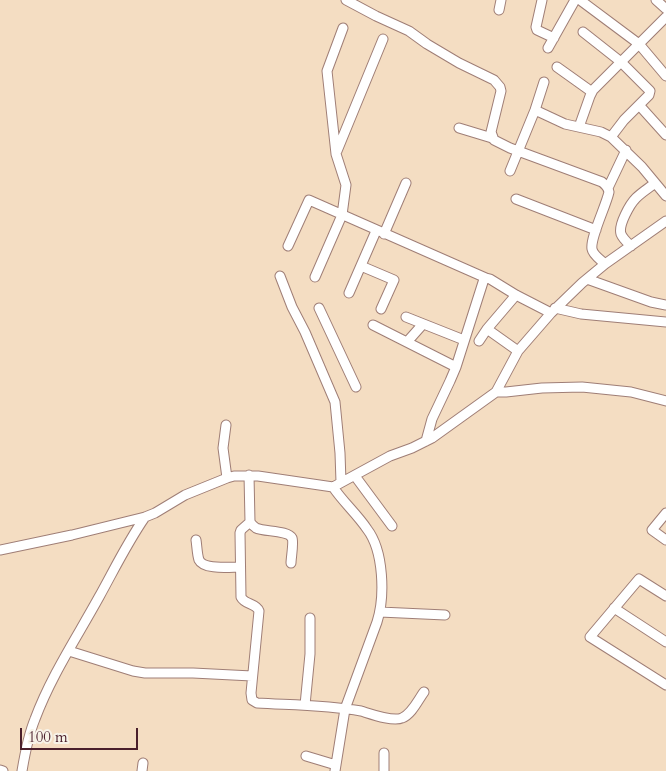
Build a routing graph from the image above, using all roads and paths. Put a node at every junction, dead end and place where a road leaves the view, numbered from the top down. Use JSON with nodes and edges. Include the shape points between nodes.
{"nodes":[{"id":1,"x":346,"y":0,"type":"edge"},
{"id":2,"x":501,"y":0,"type":"edge"},
{"id":3,"x":542,"y":0,"type":"edge"},
{"id":4,"x":575,"y":0,"type":"edge"},
{"id":5,"x":580,"y":0,"type":"edge"},
{"id":6,"x":656,"y":0,"type":"edge"},
{"id":7,"x":666,"y":9,"type":"edge"},
{"id":8,"x":499,"y":10,"type":"dead end"},
{"id":9,"x":666,"y":17,"type":"edge"},
{"id":10,"x":343,"y":28,"type":"dead end"},
{"id":11,"x":584,"y":32,"type":"dead end"},
{"id":12,"x":554,"y":38,"type":"junction"},
{"id":13,"x":383,"y":39,"type":"dead end"},
{"id":14,"x":639,"y":44,"type":"junction"},
{"id":15,"x":548,"y":48,"type":"dead end"},
{"id":16,"x":621,"y":62,"type":"junction"},
{"id":17,"x":558,"y":67,"type":"dead end"},
{"id":18,"x":666,"y":76,"type":"edge"},
{"id":19,"x":544,"y":82,"type":"dead end"},
{"id":20,"x":592,"y":92,"type":"junction"},
{"id":21,"x":639,"y":105,"type":"junction"},
{"id":22,"x":535,"y":110,"type":"junction"},
{"id":23,"x":579,"y":127,"type":"junction"},
{"id":24,"x":459,"y":128,"type":"dead end"},
{"id":25,"x":611,"y":136,"type":"junction"},
{"id":26,"x":666,"y":136,"type":"edge"},
{"id":27,"x":492,"y":138,"type":"junction"},
{"id":28,"x":626,"y":150,"type":"junction"},
{"id":29,"x":519,"y":151,"type":"junction"},
{"id":30,"x":336,"y":154,"type":"junction"},
{"id":31,"x":510,"y":171,"type":"dead end"},
{"id":32,"x":406,"y":182,"type":"dead end"},
{"id":33,"x":655,"y":182,"type":"junction"},
{"id":34,"x":608,"y":188,"type":"junction"},
{"id":35,"x":666,"y":196,"type":"edge"},
{"id":36,"x":516,"y":199,"type":"dead end"},
{"id":37,"x":342,"y":215,"type":"junction"},
{"id":38,"x":666,"y":221,"type":"edge"},
{"id":39,"x":596,"y":230,"type":"junction"},
{"id":40,"x":380,"y":232,"type":"junction"},
{"id":41,"x":288,"y":246,"type":"dead end"},
{"id":42,"x":631,"y":246,"type":"junction"},
{"id":43,"x":605,"y":264,"type":"junction"},
{"id":44,"x":361,"y":266,"type":"junction"},
{"id":45,"x":280,"y":276,"type":"dead end"},
{"id":46,"x":315,"y":277,"type":"dead end"},
{"id":47,"x":486,"y":278,"type":"junction"},
{"id":48,"x":587,"y":279,"type":"junction"},
{"id":49,"x":349,"y":293,"type":"dead end"},
{"id":50,"x":516,"y":295,"type":"junction"},
{"id":51,"x":666,"y":306,"type":"edge"},
{"id":52,"x":319,"y":308,"type":"dead end"},
{"id":53,"x":381,"y":309,"type":"dead end"},
{"id":54,"x":553,"y":311,"type":"junction"},
{"id":55,"x":406,"y":317,"type":"dead end"},
{"id":56,"x":666,"y":322,"type":"edge"},
{"id":57,"x":423,"y":324,"type":"junction"},
{"id":58,"x":373,"y":325,"type":"dead end"},
{"id":59,"x":487,"y":329,"type":"junction"},
{"id":60,"x":464,"y":340,"type":"junction"},
{"id":61,"x":479,"y":341,"type":"dead end"},
{"id":62,"x":407,"y":342,"type":"junction"},
{"id":63,"x":518,"y":351,"type":"junction"},
{"id":64,"x":456,"y":367,"type":"junction"},
{"id":65,"x":356,"y":387,"type":"dead end"},
{"id":66,"x":496,"y":392,"type":"junction"},
{"id":67,"x":666,"y":400,"type":"edge"},
{"id":68,"x":226,"y":425,"type":"dead end"},
{"id":69,"x":426,"y":441,"type":"junction"},
{"id":70,"x":249,"y":475,"type":"junction"},
{"id":71,"x":355,"y":476,"type":"junction"},
{"id":72,"x":227,"y":478,"type":"junction"},
{"id":73,"x":337,"y":484,"type":"junction"},
{"id":74,"x":666,"y":513,"type":"edge"},
{"id":75,"x":145,"y":517,"type":"junction"},
{"id":76,"x":250,"y":522,"type":"junction"},
{"id":77,"x":392,"y":526,"type":"dead end"},
{"id":78,"x":196,"y":540,"type":"dead end"},
{"id":79,"x":666,"y":540,"type":"edge"},
{"id":80,"x":0,"y":550,"type":"edge"},
{"id":81,"x":291,"y":563,"type":"dead end"},
{"id":82,"x":240,"y":567,"type":"junction"},
{"id":83,"x":666,"y":596,"type":"edge"},
{"id":84,"x":614,"y":608,"type":"junction"},
{"id":85,"x":380,"y":612,"type":"junction"},
{"id":86,"x":445,"y":615,"type":"dead end"},
{"id":87,"x":310,"y":618,"type":"dead end"},
{"id":88,"x":666,"y":642,"type":"edge"},
{"id":89,"x":69,"y":651,"type":"junction"},
{"id":90,"x":252,"y":676,"type":"junction"},
{"id":91,"x":666,"y":685,"type":"edge"},
{"id":92,"x":424,"y":692,"type":"dead end"},
{"id":93,"x":305,"y":705,"type":"junction"},
{"id":94,"x":345,"y":709,"type":"junction"},
{"id":95,"x":384,"y":753,"type":"dead end"},
{"id":96,"x":306,"y":756,"type":"dead end"},
{"id":97,"x":336,"y":768,"type":"edge"},
{"id":98,"x":22,"y":771,"type":"edge"},
{"id":99,"x":384,"y":771,"type":"edge"}],
"edges":[{"from":1,"to":27,"type":"street","via":[[494,80],[501,92]]},
{"from":2,"to":8,"type":"street"},
{"from":3,"to":12,"type":"street","via":[[536,27]]},
{"from":4,"to":12,"type":"street"},
{"from":5,"to":14,"type":"street"},
{"from":6,"to":7,"type":"street"},
{"from":9,"to":14,"type":"street"},
{"from":10,"to":30,"type":"street","via":[[327,71]]},
{"from":11,"to":16,"type":"street"},
{"from":12,"to":15,"type":"street"},
{"from":13,"to":30,"type":"street"},
{"from":14,"to":16,"type":"street"},
{"from":14,"to":18,"type":"street"},
{"from":16,"to":20,"type":"street"},
{"from":16,"to":21,"type":"street","via":[[650,90]]},
{"from":17,"to":20,"type":"street"},
{"from":19,"to":22,"type":"street"},
{"from":20,"to":23,"type":"street"},
{"from":21,"to":25,"type":"street"},
{"from":21,"to":26,"type":"street"},
{"from":22,"to":23,"type":"street"},
{"from":22,"to":29,"type":"street"},
{"from":23,"to":25,"type":"street"},
{"from":24,"to":27,"type":"street"},
{"from":25,"to":28,"type":"street"},
{"from":27,"to":29,"type":"street"},
{"from":28,"to":33,"type":"street"},
{"from":28,"to":34,"type":"street"},
{"from":29,"to":31,"type":"street"},
{"from":29,"to":34,"type":"street","via":[[602,182]]},
{"from":30,"to":37,"type":"street","via":[[346,185]]},
{"from":32,"to":40,"type":"street"},
{"from":33,"to":35,"type":"street"},
{"from":33,"to":42,"type":"street","via":[[634,199],[621,225],[622,236]]},
{"from":34,"to":39,"type":"street","via":[[608,198]]},
{"from":36,"to":39,"type":"street"},
{"from":37,"to":40,"type":"street"},
{"from":37,"to":41,"type":"street","via":[[309,200]]},
{"from":37,"to":46,"type":"street"},
{"from":38,"to":42,"type":"street"},
{"from":39,"to":43,"type":"street","via":[[592,250]]},
{"from":40,"to":44,"type":"street"},
{"from":40,"to":47,"type":"street"},
{"from":42,"to":43,"type":"street"},
{"from":43,"to":48,"type":"street"},
{"from":44,"to":49,"type":"street"},
{"from":44,"to":53,"type":"street","via":[[394,280]]},
{"from":45,"to":73,"type":"street","via":[[335,402],[340,453]]},
{"from":47,"to":50,"type":"street"},
{"from":47,"to":60,"type":"street"},
{"from":48,"to":51,"type":"street"},
{"from":48,"to":54,"type":"street"},
{"from":50,"to":54,"type":"street"},
{"from":50,"to":59,"type":"street"},
{"from":52,"to":65,"type":"street"},
{"from":54,"to":56,"type":"street"},
{"from":54,"to":63,"type":"street"},
{"from":55,"to":57,"type":"street"},
{"from":57,"to":60,"type":"street"},
{"from":57,"to":62,"type":"street"},
{"from":58,"to":62,"type":"street"},
{"from":59,"to":61,"type":"street"},
{"from":59,"to":63,"type":"street"},
{"from":60,"to":64,"type":"street"},
{"from":62,"to":64,"type":"street"},
{"from":63,"to":66,"type":"street"},
{"from":64,"to":69,"type":"street","via":[[432,419]]},
{"from":66,"to":67,"type":"street","via":[[582,387],[631,392]]},
{"from":66,"to":69,"type":"street"},
{"from":68,"to":72,"type":"street","via":[[223,448]]},
{"from":69,"to":71,"type":"street"},
{"from":70,"to":72,"type":"street"},
{"from":70,"to":73,"type":"street"},
{"from":70,"to":76,"type":"street"},
{"from":71,"to":73,"type":"street"},
{"from":71,"to":77,"type":"street"},
{"from":72,"to":75,"type":"street","via":[[185,495]]},
{"from":73,"to":85,"type":"street","via":[[340,497],[369,530],[377,548],[381,563]]},
{"from":74,"to":79,"type":"street","via":[[652,530]]},
{"from":75,"to":80,"type":"street"},
{"from":75,"to":89,"type":"street"},
{"from":76,"to":81,"type":"street","via":[[258,529],[289,535],[292,538]]},
{"from":76,"to":82,"type":"street","via":[[240,533]]},
{"from":78,"to":82,"type":"street","via":[[201,563],[212,567]]},
{"from":82,"to":90,"type":"street","via":[[241,597],[256,606],[259,612]]},
{"from":83,"to":84,"type":"street","via":[[638,579]]},
{"from":84,"to":88,"type":"street"},
{"from":84,"to":91,"type":"street","via":[[590,638]]},
{"from":85,"to":86,"type":"street"},
{"from":85,"to":94,"type":"street"},
{"from":87,"to":93,"type":"street"},
{"from":89,"to":90,"type":"street","via":[[133,671]]},
{"from":89,"to":98,"type":"street","via":[[35,718]]},
{"from":90,"to":93,"type":"street","via":[[251,697],[254,702]]},
{"from":92,"to":94,"type":"street","via":[[408,714],[400,719]]},
{"from":93,"to":94,"type":"street"},
{"from":94,"to":97,"type":"street"},
{"from":95,"to":99,"type":"street"},
{"from":96,"to":97,"type":"street"}]}
